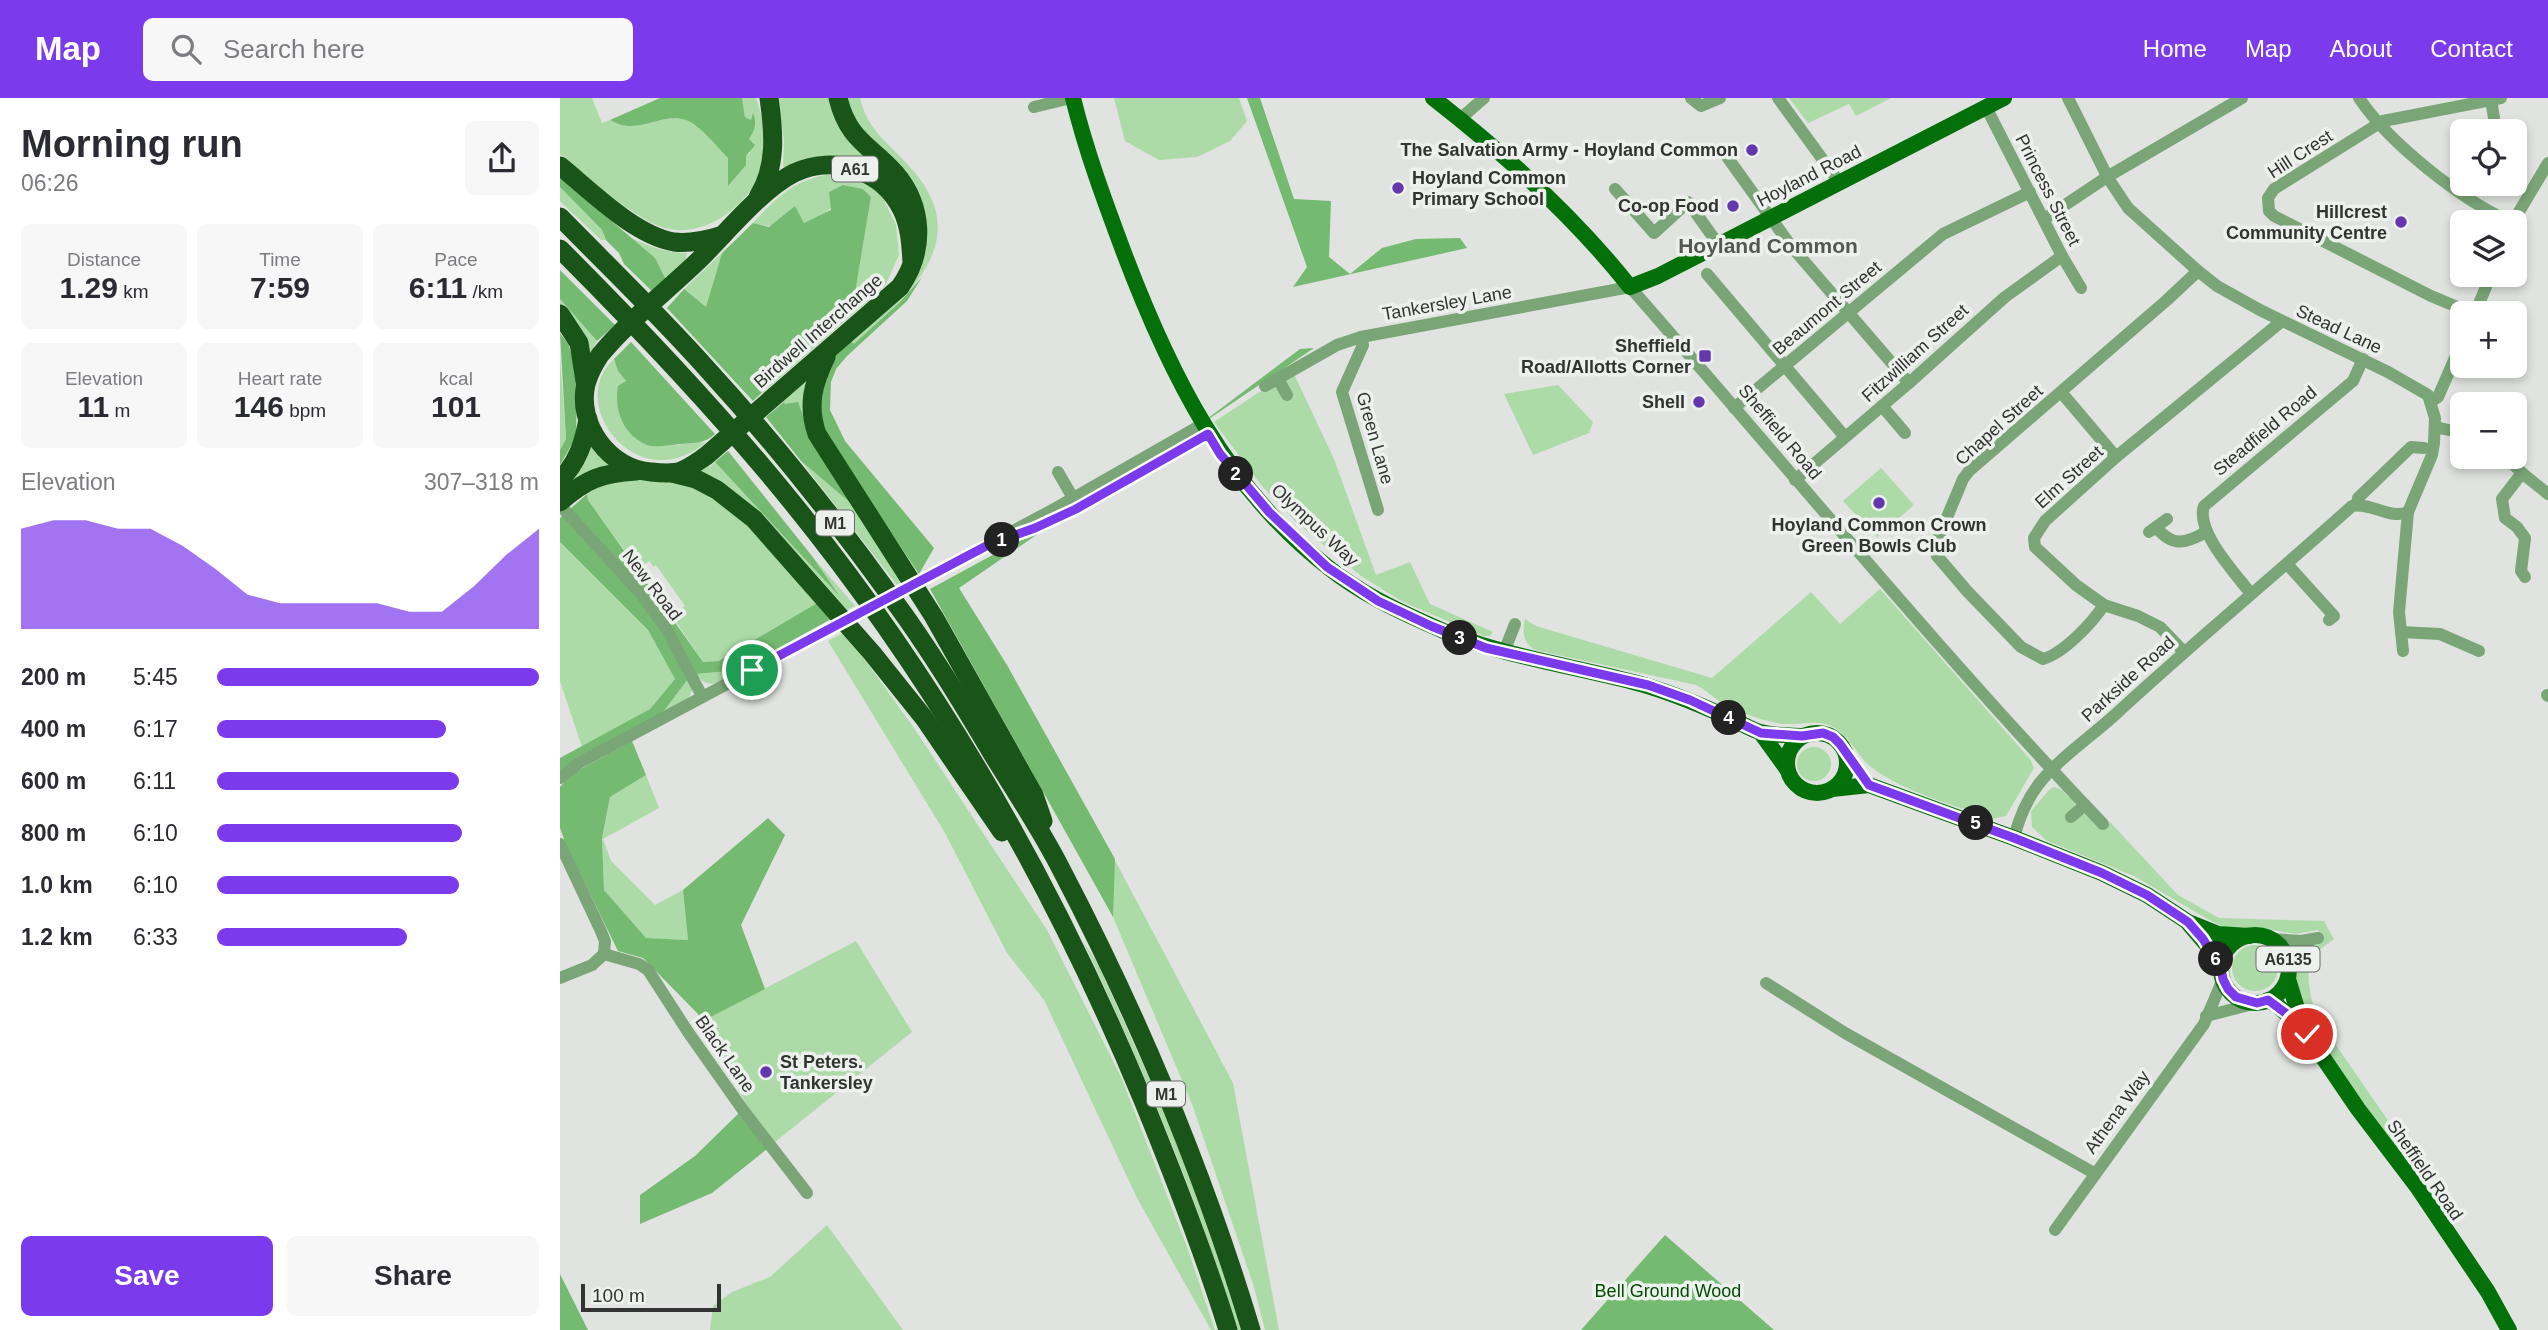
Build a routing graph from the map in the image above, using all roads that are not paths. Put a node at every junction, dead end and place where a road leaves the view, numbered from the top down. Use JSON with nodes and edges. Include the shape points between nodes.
{"nodes":[{"id":1,"x":759,"y":98,"type":"edge"},
{"id":2,"x":769,"y":98,"type":"edge"},
{"id":3,"x":838,"y":98,"type":"edge"},
{"id":4,"x":1072,"y":98,"type":"edge"},
{"id":5,"x":1433,"y":98,"type":"edge"},
{"id":6,"x":1484,"y":98,"type":"edge"},
{"id":7,"x":1691,"y":98,"type":"edge"},
{"id":8,"x":1720,"y":98,"type":"edge"},
{"id":9,"x":1778,"y":98,"type":"edge"},
{"id":10,"x":2004,"y":98,"type":"edge"},
{"id":11,"x":2068,"y":98,"type":"edge"},
{"id":12,"x":2242,"y":98,"type":"edge"},
{"id":13,"x":2359,"y":98,"type":"edge"},
{"id":14,"x":2496,"y":99,"type":"edge"},
{"id":15,"x":1034,"y":107,"type":"dead end"},
{"id":16,"x":1986,"y":107,"type":"junction"},
{"id":17,"x":1460,"y":119,"type":"junction"},
{"id":18,"x":2496,"y":119,"type":"edge"},
{"id":19,"x":2379,"y":124,"type":"junction"},
{"id":20,"x":773,"y":131,"type":"junction"},
{"id":21,"x":1725,"y":154,"type":"dead end"},
{"id":22,"x":2548,"y":163,"type":"edge"},
{"id":23,"x":560,"y":166,"type":"edge"},
{"id":24,"x":2108,"y":178,"type":"junction"},
{"id":25,"x":1839,"y":181,"type":"junction"},
{"id":26,"x":1615,"y":189,"type":"dead end"},
{"id":27,"x":2031,"y":192,"type":"junction"},
{"id":28,"x":751,"y":207,"type":"junction"},
{"id":29,"x":2491,"y":210,"type":"edge"},
{"id":30,"x":2519,"y":210,"type":"edge"},
{"id":31,"x":560,"y":217,"type":"edge"},
{"id":32,"x":1770,"y":218,"type":"junction"},
{"id":33,"x":2044,"y":219,"type":"junction"},
{"id":34,"x":723,"y":235,"type":"junction"},
{"id":35,"x":1718,"y":244,"type":"junction"},
{"id":36,"x":560,"y":249,"type":"edge"},
{"id":37,"x":2062,"y":256,"type":"junction"},
{"id":38,"x":912,"y":262,"type":"junction"},
{"id":39,"x":2197,"y":271,"type":"junction"},
{"id":40,"x":1707,"y":274,"type":"dead end"},
{"id":41,"x":1630,"y":286,"type":"junction"},
{"id":42,"x":2081,"y":288,"type":"dead end"},
{"id":43,"x":2450,"y":302,"type":"edge"},
{"id":44,"x":1850,"y":313,"type":"junction"},
{"id":45,"x":560,"y":314,"type":"edge"},
{"id":46,"x":2282,"y":321,"type":"junction"},
{"id":47,"x":1361,"y":337,"type":"junction"},
{"id":48,"x":829,"y":350,"type":"junction"},
{"id":49,"x":2363,"y":359,"type":"junction"},
{"id":50,"x":1786,"y":365,"type":"junction"},
{"id":51,"x":2450,"y":370,"type":"edge"},
{"id":52,"x":1278,"y":379,"type":"junction"},
{"id":53,"x":1909,"y":383,"type":"junction"},
{"id":54,"x":585,"y":385,"type":"junction"},
{"id":55,"x":1265,"y":386,"type":"dead end"},
{"id":56,"x":2061,"y":392,"type":"junction"},
{"id":57,"x":1287,"y":395,"type":"dead end"},
{"id":58,"x":2432,"y":401,"type":"junction"},
{"id":59,"x":1882,"y":406,"type":"junction"},
{"id":60,"x":1734,"y":408,"type":"junction"},
{"id":61,"x":588,"y":419,"type":"junction"},
{"id":62,"x":2435,"y":427,"type":"junction"},
{"id":63,"x":1205,"y":429,"type":"junction"},
{"id":64,"x":2450,"y":430,"type":"edge"},
{"id":65,"x":1905,"y":433,"type":"dead end"},
{"id":66,"x":1845,"y":438,"type":"junction"},
{"id":67,"x":2424,"y":449,"type":"dead end"},
{"id":68,"x":2116,"y":457,"type":"junction"},
{"id":69,"x":2518,"y":469,"type":"edge"},
{"id":70,"x":636,"y":471,"type":"junction"},
{"id":71,"x":1058,"y":472,"type":"dead end"},
{"id":72,"x":672,"y":473,"type":"junction"},
{"id":73,"x":2522,"y":473,"type":"junction"},
{"id":74,"x":1795,"y":480,"type":"junction"},
{"id":75,"x":563,"y":491,"type":"edge"},
{"id":76,"x":2548,"y":494,"type":"edge"},
{"id":77,"x":1073,"y":498,"type":"junction"},
{"id":78,"x":1094,"y":498,"type":"junction"},
{"id":79,"x":2357,"y":504,"type":"junction"},
{"id":80,"x":1378,"y":510,"type":"dead end"},
{"id":81,"x":2408,"y":512,"type":"junction"},
{"id":82,"x":2167,"y":519,"type":"dead end"},
{"id":83,"x":2206,"y":532,"type":"junction"},
{"id":84,"x":990,"y":544,"type":"junction"},
{"id":85,"x":2287,"y":564,"type":"junction"},
{"id":86,"x":2525,"y":577,"type":"dead end"},
{"id":87,"x":2251,"y":594,"type":"junction"},
{"id":88,"x":2104,"y":605,"type":"junction"},
{"id":89,"x":2329,"y":620,"type":"dead end"},
{"id":90,"x":1515,"y":624,"type":"dead end"},
{"id":91,"x":2401,"y":632,"type":"junction"},
{"id":92,"x":2403,"y":651,"type":"dead end"},
{"id":93,"x":2479,"y":651,"type":"dead end"},
{"id":94,"x":1504,"y":652,"type":"junction"},
{"id":95,"x":2184,"y":652,"type":"junction"},
{"id":96,"x":702,"y":696,"type":"junction"},
{"id":97,"x":1761,"y":733,"type":"junction"},
{"id":98,"x":1802,"y":736,"type":"junction"},
{"id":99,"x":1846,"y":754,"type":"junction"},
{"id":100,"x":1787,"y":769,"type":"junction"},
{"id":101,"x":2052,"y":771,"type":"junction"},
{"id":102,"x":560,"y":778,"type":"edge"},
{"id":103,"x":1869,"y":785,"type":"junction"},
{"id":104,"x":1832,"y":789,"type":"junction"},
{"id":105,"x":2085,"y":805,"type":"junction"},
{"id":106,"x":2106,"y":808,"type":"dead end"},
{"id":107,"x":2071,"y":817,"type":"dead end"},
{"id":108,"x":2014,"y":838,"type":"junction"},
{"id":109,"x":560,"y":844,"type":"edge"},
{"id":110,"x":1060,"y":867,"type":"junction"},
{"id":111,"x":1045,"y":887,"type":"junction"},
{"id":112,"x":2188,"y":922,"type":"junction"},
{"id":113,"x":2249,"y":936,"type":"junction"},
{"id":114,"x":2271,"y":939,"type":"junction"},
{"id":115,"x":604,"y":954,"type":"junction"},
{"id":116,"x":2222,"y":973,"type":"junction"},
{"id":117,"x":2289,"y":974,"type":"junction"},
{"id":118,"x":560,"y":978,"type":"edge"},
{"id":119,"x":1766,"y":983,"type":"dead end"},
{"id":120,"x":2263,"y":1002,"type":"junction"},
{"id":121,"x":2207,"y":1016,"type":"junction"},
{"id":122,"x":2307,"y":1034,"type":"junction"},
{"id":123,"x":2094,"y":1173,"type":"junction"},
{"id":124,"x":807,"y":1193,"type":"dead end"},
{"id":125,"x":2054,"y":1230,"type":"dead end"},
{"id":126,"x":1228,"y":1330,"type":"edge"},
{"id":127,"x":1251,"y":1330,"type":"edge"},
{"id":128,"x":2509,"y":1330,"type":"edge"}],
"edges":[{"from":1,"to":20,"type":"highway"},
{"from":2,"to":20,"type":"highway","number":"A61"},
{"from":3,"to":38,"type":"highway","number":"A61","via":[[843,117],[857,138],[893,171],[912,199],[919,230]]},
{"from":4,"to":15,"type":"street"},
{"from":4,"to":63,"type":"main road","name":"Olympus Way","number":"A6135","via":[[1135,282]]},
{"from":5,"to":17,"type":"main road","name":"Sheffield Road"},
{"from":6,"to":17,"type":"street"},
{"from":7,"to":8,"type":"street","via":[[1701,106]]},
{"from":9,"to":25,"type":"street"},
{"from":10,"to":16,"type":"main road","name":"Hoyland Road"},
{"from":11,"to":24,"type":"street","name":"Stead Lane"},
{"from":12,"to":24,"type":"street"},
{"from":13,"to":19,"type":"street"},
{"from":14,"to":18,"type":"street"},
{"from":14,"to":19,"type":"street","name":"Hill Crest"},
{"from":16,"to":25,"type":"main road","name":"Hoyland Road"},
{"from":16,"to":27,"type":"street","name":"Princess Street"},
{"from":17,"to":41,"type":"main road","name":"Sheffield Road","via":[[1544,193]]},
{"from":19,"to":29,"type":"street","via":[[2450,186]]},
{"from":19,"to":43,"type":"street","name":"Hill Crest","via":[[2274,189],[2268,198],[2269,211]]},
{"from":20,"to":28,"type":"highway","number":"A61","via":[[766,184]]},
{"from":21,"to":32,"type":"street"},
{"from":22,"to":30,"type":"street"},
{"from":23,"to":34,"type":"highway","via":[[647,233],[688,243]]},
{"from":24,"to":33,"type":"street"},
{"from":24,"to":39,"type":"street","name":"Stead Lane","via":[[2128,208]]},
{"from":25,"to":32,"type":"main road","name":"Hoyland Road"},
{"from":26,"to":35,"type":"street","via":[[1654,233],[1688,202]]},
{"from":27,"to":33,"type":"street","name":"Princess Street"},
{"from":27,"to":44,"type":"street","name":"Beaumont Street","via":[[1943,234]]},
{"from":28,"to":34,"type":"highway","number":"A61"},
{"from":28,"to":38,"type":"highway","number":"A61","via":[[781,181],[806,169],[833,164],[853,168],[874,177],[898,203],[906,219]]},
{"from":31,"to":110,"type":"highway","number":"M1","via":[[711,373],[822,506],[950,682]]},
{"from":32,"to":35,"type":"main road","name":"Hoyland Road"},
{"from":32,"to":44,"type":"street"},
{"from":33,"to":37,"type":"street","name":"Princess Street"},
{"from":34,"to":54,"type":"highway","number":"A61","via":[[604,350]]},
{"from":35,"to":41,"type":"main road","name":"Hoyland Road"},
{"from":36,"to":111,"type":"highway","number":"M1","via":[[692,384],[808,522],[930,693]]},
{"from":37,"to":42,"type":"street","name":"Princess Street"},
{"from":37,"to":53,"type":"street","name":"Fitzwilliam Street","via":[[2005,297]]},
{"from":38,"to":48,"type":"highway","name":"Birdwell Interchange","number":"A61","via":[[900,287]]},
{"from":39,"to":46,"type":"street","name":"Stead Lane"},
{"from":39,"to":56,"type":"street","name":"Chapel Street"},
{"from":40,"to":50,"type":"street"},
{"from":41,"to":47,"type":"street","name":"Tankersley Lane"},
{"from":41,"to":60,"type":"street","name":"Sheffield Road"},
{"from":44,"to":50,"type":"street","name":"Beaumont Street"},
{"from":44,"to":53,"type":"street"},
{"from":45,"to":54,"type":"highway","via":[[579,343]]},
{"from":46,"to":49,"type":"street","name":"Stead Lane"},
{"from":46,"to":68,"type":"street","name":"Elm Street"},
{"from":47,"to":52,"type":"street","name":"Tankersley Lane","via":[[1337,345]]},
{"from":47,"to":80,"type":"street","name":"Green Lane","via":[[1363,345],[1342,392]]},
{"from":48,"to":72,"type":"highway","name":"Birdwell Interchange","number":"A61","via":[[706,456]]},
{"from":48,"to":110,"type":"highway","number":"M1","via":[[811,394],[817,434],[954,651],[1034,795]]},
{"from":49,"to":58,"type":"street","name":"Stead Lane","via":[[2423,391]]},
{"from":49,"to":83,"type":"street","name":"Steadfield Road","via":[[2353,381],[2209,500],[2202,512]]},
{"from":50,"to":60,"type":"street","name":"Beaumont Street"},
{"from":50,"to":66,"type":"street"},
{"from":51,"to":58,"type":"street"},
{"from":52,"to":55,"type":"street","name":"Tankersley Lane"},
{"from":52,"to":57,"type":"street"},
{"from":53,"to":59,"type":"street","name":"Fitzwilliam Street"},
{"from":54,"to":61,"type":"highway"},
{"from":56,"to":68,"type":"street"},
{"from":56,"to":88,"type":"street","name":"Chapel Street","via":[[1969,471],[1935,546],[1937,556],[2021,647],[2043,659],[2062,650]]},
{"from":58,"to":62,"type":"street"},
{"from":59,"to":65,"type":"street"},
{"from":59,"to":66,"type":"street","name":"Fitzwilliam Street"},
{"from":60,"to":74,"type":"street","name":"Sheffield Road"},
{"from":61,"to":70,"type":"highway","via":[[607,452]]},
{"from":61,"to":75,"type":"highway"},
{"from":62,"to":64,"type":"street"},
{"from":62,"to":81,"type":"street","via":[[2432,455]]},
{"from":63,"to":77,"type":"street"},
{"from":63,"to":78,"type":"street"},
{"from":63,"to":94,"type":"main road","name":"Olympus Way","number":"A6135","via":[[1269,512],[1327,567],[1378,601]]},
{"from":66,"to":74,"type":"street","name":"Fitzwilliam Street"},
{"from":67,"to":79,"type":"street","name":"Parkside Road","via":[[2411,447]]},
{"from":68,"to":88,"type":"street","name":"Elm Street","via":[[2045,521],[2034,538],[2035,547],[2050,562]]},
{"from":69,"to":73,"type":"street"},
{"from":70,"to":72,"type":"highway","name":"Birdwell Interchange","number":"A61"},
{"from":70,"to":75,"type":"highway","number":"A61","via":[[604,475]]},
{"from":71,"to":77,"type":"street"},
{"from":72,"to":111,"type":"highway","number":"M1","via":[[702,482],[733,501],[800,569],[924,718]]},
{"from":73,"to":76,"type":"street"},
{"from":73,"to":86,"type":"street","via":[[2502,499],[2505,518],[2525,538],[2521,571]]},
{"from":74,"to":101,"type":"street","name":"Sheffield Road"},
{"from":75,"to":96,"type":"street","name":"New Road","via":[[667,630]]},
{"from":77,"to":78,"type":"street"},
{"from":77,"to":84,"type":"street"},
{"from":78,"to":84,"type":"street","via":[[1048,523]]},
{"from":79,"to":81,"type":"street","via":[[2396,515]]},
{"from":79,"to":85,"type":"street","name":"Parkside Road"},
{"from":81,"to":91,"type":"street"},
{"from":82,"to":83,"type":"street","via":[[2153,530],[2178,542]]},
{"from":83,"to":87,"type":"street"},
{"from":84,"to":96,"type":"street"},
{"from":85,"to":87,"type":"street","name":"Parkside Road"},
{"from":85,"to":89,"type":"street","via":[[2334,616]]},
{"from":87,"to":95,"type":"street","name":"Parkside Road"},
{"from":88,"to":95,"type":"street","name":"Elm Street","via":[[2160,626]]},
{"from":90,"to":94,"type":"street"},
{"from":91,"to":92,"type":"street"},
{"from":91,"to":93,"type":"street","via":[[2440,634]]},
{"from":94,"to":97,"type":"main road","name":"Olympus Way","number":"A6135","via":[[1648,685]]},
{"from":95,"to":101,"type":"street","name":"Parkside Road"},
{"from":96,"to":102,"type":"street"},
{"from":97,"to":98,"type":"main road","name":"Olympus Way","number":"A6135"},
{"from":97,"to":100,"type":"main road","name":"Olympus Way","number":"A6135"},
{"from":98,"to":99,"type":"main road","name":"Olympus Way","number":"A6135","via":[[1823,733],[1833,737]]},
{"from":98,"to":100,"type":"main road","via":[[1789,750]]},
{"from":99,"to":103,"type":"main road","name":"Olympus Way","number":"A6135"},
{"from":99,"to":104,"type":"main road","via":[[1845,774]]},
{"from":100,"to":104,"type":"main road","name":"Olympus Way","number":"A6135","via":[[1804,791]]},
{"from":101,"to":105,"type":"street","name":"Sheffield Road"},
{"from":101,"to":108,"type":"street","name":"Parkside Road","via":[[2025,805]]},
{"from":103,"to":104,"type":"main road","name":"Olympus Way","number":"A6135"},
{"from":103,"to":108,"type":"main road","name":"Olympus Way","number":"A6135"},
{"from":105,"to":106,"type":"street","name":"Sheffield Road","via":[[2100,820]]},
{"from":105,"to":107,"type":"street"},
{"from":108,"to":112,"type":"main road","name":"Olympus Way","number":"A6135","via":[[2114,879]]},
{"from":109,"to":115,"type":"street","via":[[600,929]]},
{"from":110,"to":127,"type":"highway","number":"M1","via":[[1162,1083]]},
{"from":111,"to":126,"type":"highway","number":"M1","via":[[1115,1032],[1182,1196]]},
{"from":112,"to":113,"type":"main road","name":"Olympus Way","number":"A6135","via":[[2218,934]]},
{"from":112,"to":116,"type":"main road","name":"Olympus Way","number":"A6135","via":[[2213,952]]},
{"from":113,"to":114,"type":"main road","name":"Olympus Way","number":"A6135"},
{"from":113,"to":116,"type":"main road","number":"A6135","via":[[2230,947]]},
{"from":114,"to":117,"type":"main road","number":"A6135","via":[[2284,951]]},
{"from":114,"to":117,"type":"street","via":[[2314,939],[2299,953]]},
{"from":115,"to":118,"type":"street","via":[[592,965]]},
{"from":115,"to":124,"type":"street","name":"Black Lane","via":[[648,970],[743,1110]]},
{"from":116,"to":120,"type":"main road","name":"Olympus Way","number":"A6135","via":[[2236,997]]},
{"from":116,"to":121,"type":"street","name":"Athena Way"},
{"from":117,"to":120,"type":"main road","number":"A6135","via":[[2278,994]]},
{"from":117,"to":122,"type":"main road","name":"Sheffield Road","number":"A6135"},
{"from":119,"to":123,"type":"street","via":[[1845,1033]]},
{"from":120,"to":121,"type":"street"},
{"from":120,"to":122,"type":"main road","name":"Sheffield Road","number":"A6135","via":[[2291,1017]]},
{"from":121,"to":123,"type":"street","name":"Athena Way"},
{"from":122,"to":128,"type":"main road","name":"Sheffield Road","number":"A6135","via":[[2418,1188]]},
{"from":123,"to":125,"type":"street","name":"Athena Way"}]}
